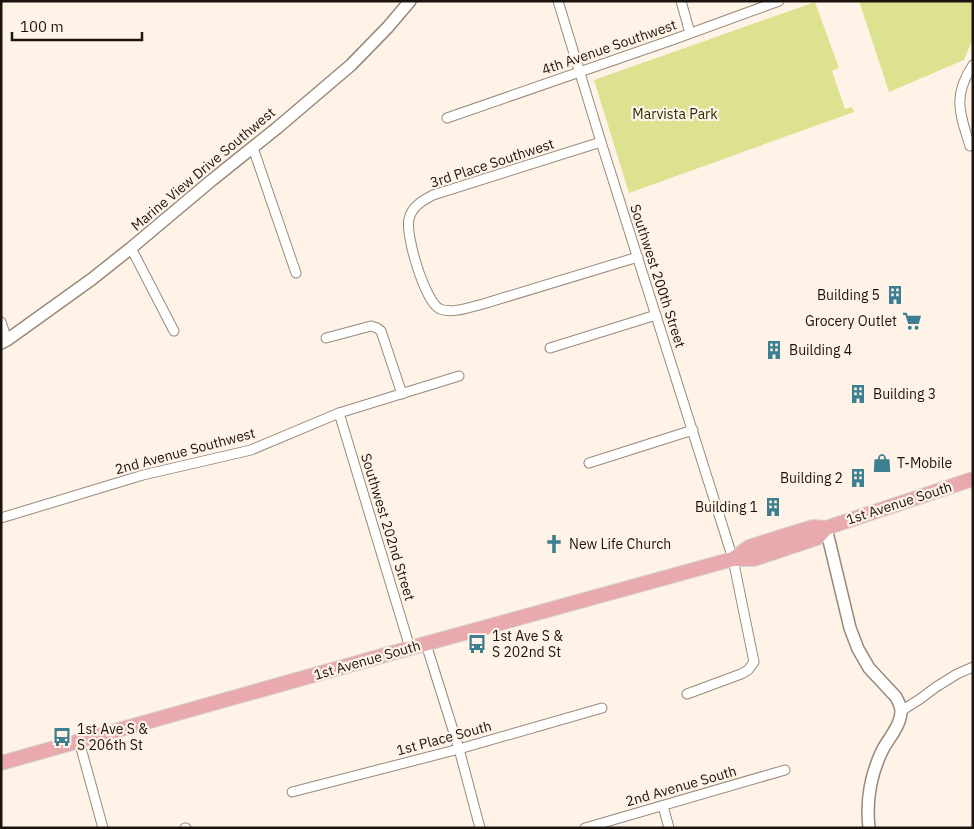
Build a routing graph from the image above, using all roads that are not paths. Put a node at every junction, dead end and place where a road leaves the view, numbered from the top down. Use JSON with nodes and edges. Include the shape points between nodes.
{"nodes":[{"id":1,"x":410,"y":1,"type":"edge"},
{"id":2,"x":558,"y":1,"type":"edge"},
{"id":3,"x":681,"y":1,"type":"edge"},
{"id":4,"x":779,"y":1,"type":"edge"},
{"id":5,"x":690,"y":33,"type":"junction"},
{"id":6,"x":973,"y":65,"type":"edge"},
{"id":7,"x":580,"y":72,"type":"junction"},
{"id":8,"x":447,"y":118,"type":"dead end"},
{"id":9,"x":600,"y":142,"type":"junction"},
{"id":10,"x":970,"y":146,"type":"dead end"},
{"id":11,"x":253,"y":148,"type":"junction"},
{"id":12,"x":131,"y":248,"type":"junction"},
{"id":13,"x":638,"y":257,"type":"junction"},
{"id":14,"x":296,"y":272,"type":"dead end"},
{"id":15,"x":656,"y":315,"type":"junction"},
{"id":16,"x":1,"y":322,"type":"edge"},
{"id":17,"x":174,"y":331,"type":"dead end"},
{"id":18,"x":326,"y":338,"type":"dead end"},
{"id":19,"x":4,"y":341,"type":"edge"},
{"id":20,"x":550,"y":348,"type":"dead end"},
{"id":21,"x":459,"y":376,"type":"dead end"},
{"id":22,"x":402,"y":394,"type":"junction"},
{"id":23,"x":339,"y":413,"type":"junction"},
{"id":24,"x":693,"y":430,"type":"junction"},
{"id":25,"x":589,"y":463,"type":"dead end"},
{"id":26,"x":973,"y":479,"type":"edge"},
{"id":27,"x":1,"y":518,"type":"edge"},
{"id":28,"x":826,"y":528,"type":"junction"},
{"id":29,"x":733,"y":559,"type":"junction"},
{"id":30,"x":426,"y":644,"type":"junction"},
{"id":31,"x":410,"y":648,"type":"junction"},
{"id":32,"x":973,"y":667,"type":"edge"},
{"id":33,"x":687,"y":694,"type":"dead end"},
{"id":34,"x":602,"y":708,"type":"dead end"},
{"id":35,"x":901,"y":711,"type":"junction"},
{"id":36,"x":79,"y":740,"type":"junction"},
{"id":37,"x":459,"y":749,"type":"junction"},
{"id":38,"x":1,"y":763,"type":"edge"},
{"id":39,"x":785,"y":770,"type":"dead end"},
{"id":40,"x":292,"y":792,"type":"dead end"},
{"id":41,"x":662,"y":806,"type":"junction"},
{"id":42,"x":102,"y":828,"type":"edge"},
{"id":43,"x":480,"y":828,"type":"edge"},
{"id":44,"x":585,"y":828,"type":"edge"},
{"id":45,"x":669,"y":828,"type":"edge"},
{"id":46,"x":869,"y":828,"type":"edge"}],
"edges":[{"from":1,"to":11,"type":"street","name":"Marine View Drive Southwest","via":[[351,65]]},
{"from":2,"to":7,"type":"street","name":"Southwest 200th Street"},
{"from":3,"to":5,"type":"street"},
{"from":4,"to":5,"type":"street","name":"4th Avenue Southwest"},
{"from":5,"to":7,"type":"street","name":"4th Avenue Southwest"},
{"from":6,"to":10,"type":"street","via":[[959,100],[960,116]]},
{"from":7,"to":8,"type":"street","name":"4th Avenue Southwest"},
{"from":7,"to":9,"type":"street","name":"Southwest 200th Street"},
{"from":9,"to":13,"type":"street","name":"Southwest 200th Street"},
{"from":9,"to":13,"type":"street","name":"3rd Place Southwest","via":[[433,195],[419,203],[408,220],[416,264],[432,301],[440,309],[451,310],[465,309]]},
{"from":11,"to":12,"type":"street","name":"Marine View Drive Southwest"},
{"from":11,"to":14,"type":"street"},
{"from":12,"to":17,"type":"street"},
{"from":12,"to":19,"type":"street","name":"Marine View Drive Southwest"},
{"from":13,"to":15,"type":"street","name":"Southwest 200th Street"},
{"from":15,"to":20,"type":"street"},
{"from":15,"to":24,"type":"street","name":"Southwest 200th Street"},
{"from":16,"to":19,"type":"street"},
{"from":18,"to":22,"type":"street","via":[[371,326],[378,328]]},
{"from":21,"to":22,"type":"street","name":"2nd Avenue Southwest"},
{"from":22,"to":23,"type":"street","name":"2nd Avenue Southwest"},
{"from":23,"to":27,"type":"street","name":"2nd Avenue Southwest","via":[[251,450],[143,475]]},
{"from":23,"to":31,"type":"street","name":"Southwest 202nd Street"},
{"from":24,"to":25,"type":"street"},
{"from":24,"to":29,"type":"street","name":"Southwest 200th Street"},
{"from":26,"to":28,"type":"main road","name":"1st Avenue South"},
{"from":28,"to":29,"type":"main road","name":"1st Avenue South","via":[[817,538],[754,559]]},
{"from":28,"to":35,"type":"street","via":[[858,650],[869,668],[896,697]]},
{"from":29,"to":30,"type":"main road","name":"1st Avenue South"},
{"from":29,"to":33,"type":"street","name":"Southwest 200th Street","via":[[754,662],[741,674]]},
{"from":30,"to":31,"type":"main road","name":"1st Avenue South"},
{"from":30,"to":37,"type":"street"},
{"from":31,"to":36,"type":"main road","name":"1st Avenue South"},
{"from":32,"to":35,"type":"street"},
{"from":34,"to":37,"type":"street","name":"1st Place South"},
{"from":35,"to":46,"type":"street","via":[[874,774],[867,814]]},
{"from":36,"to":38,"type":"main road","name":"1st Avenue South"},
{"from":36,"to":42,"type":"street"},
{"from":37,"to":40,"type":"street","name":"1st Place South"},
{"from":37,"to":43,"type":"street"},
{"from":39,"to":41,"type":"street","name":"2nd Avenue South"},
{"from":41,"to":44,"type":"street","name":"2nd Avenue South"},
{"from":41,"to":45,"type":"street"}]}
